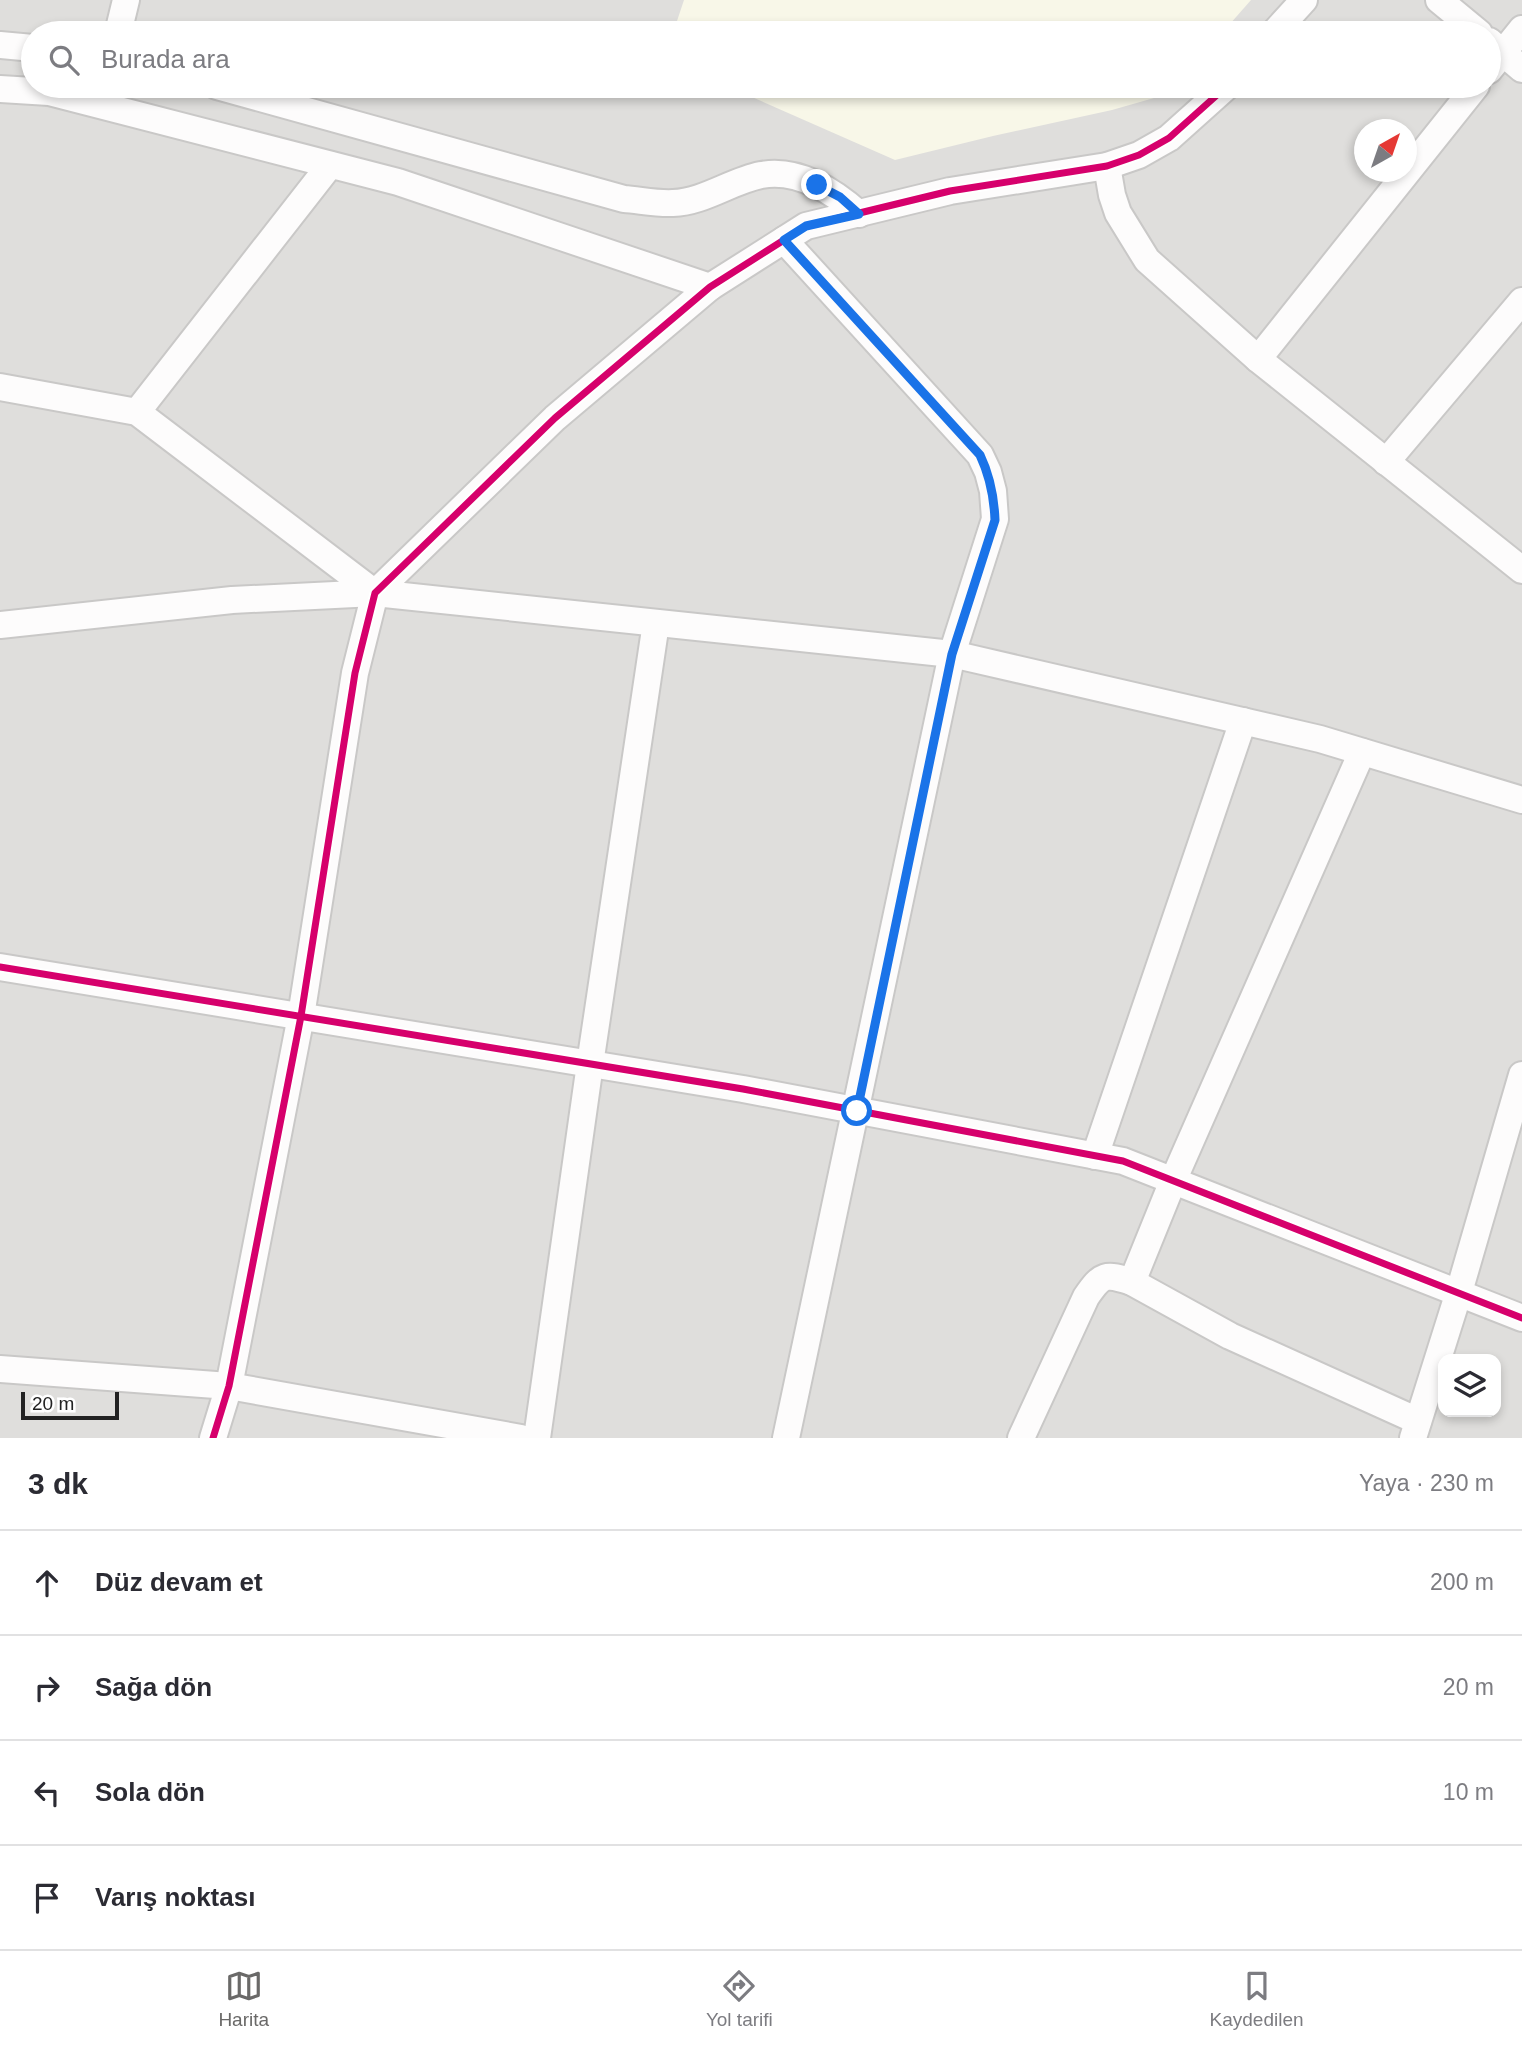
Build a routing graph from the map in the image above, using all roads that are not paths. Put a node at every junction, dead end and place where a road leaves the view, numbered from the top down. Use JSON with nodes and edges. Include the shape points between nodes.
{"nodes":[{"id":1,"x":126,"y":0,"type":"edge"},
{"id":2,"x":1304,"y":0,"type":"edge"},
{"id":3,"x":1439,"y":0,"type":"edge"},
{"id":4,"x":121,"y":21,"type":"edge"},
{"id":5,"x":1285,"y":21,"type":"edge"},
{"id":6,"x":1464,"y":21,"type":"edge"},
{"id":7,"x":1522,"y":29,"type":"edge"},
{"id":8,"x":0,"y":45,"type":"edge"},
{"id":9,"x":21,"y":47,"type":"edge"},
{"id":10,"x":1501,"y":57,"type":"edge"},
{"id":11,"x":0,"y":89,"type":"edge"},
{"id":12,"x":21,"y":90,"type":"edge"},
{"id":13,"x":72,"y":98,"type":"edge"},
{"id":14,"x":260,"y":98,"type":"edge"},
{"id":15,"x":1214,"y":98,"type":"edge"},
{"id":16,"x":1466,"y":98,"type":"edge"},
{"id":17,"x":330,"y":165,"type":"junction"},
{"id":18,"x":1107,"y":166,"type":"junction"},
{"id":19,"x":859,"y":214,"type":"junction"},
{"id":20,"x":784,"y":240,"type":"junction"},
{"id":21,"x":710,"y":287,"type":"junction"},
{"id":22,"x":1522,"y":301,"type":"edge"},
{"id":23,"x":1258,"y":359,"type":"junction"},
{"id":24,"x":0,"y":387,"type":"edge"},
{"id":25,"x":137,"y":412,"type":"junction"},
{"id":26,"x":1386,"y":462,"type":"junction"},
{"id":27,"x":1522,"y":570,"type":"edge"},
{"id":28,"x":375,"y":593,"type":"junction"},
{"id":29,"x":656,"y":622,"type":"junction"},
{"id":30,"x":0,"y":625,"type":"edge"},
{"id":31,"x":952,"y":654,"type":"junction"},
{"id":32,"x":1242,"y":722,"type":"junction"},
{"id":33,"x":1362,"y":752,"type":"junction"},
{"id":34,"x":1522,"y":800,"type":"edge"},
{"id":35,"x":0,"y":967,"type":"edge"},
{"id":36,"x":301,"y":1016,"type":"junction"},
{"id":37,"x":590,"y":1064,"type":"junction"},
{"id":38,"x":1522,"y":1075,"type":"edge"},
{"id":39,"x":857,"y":1111,"type":"junction"},
{"id":40,"x":1095,"y":1156,"type":"junction"},
{"id":41,"x":1173,"y":1181,"type":"junction"},
{"id":42,"x":1132,"y":1282,"type":"junction"},
{"id":43,"x":1459,"y":1292,"type":"junction"},
{"id":44,"x":1522,"y":1318,"type":"edge"},
{"id":45,"x":0,"y":1369,"type":"edge"},
{"id":46,"x":229,"y":1386,"type":"junction"},
{"id":47,"x":1415,"y":1429,"type":"edge"},
{"id":48,"x":212,"y":1438,"type":"edge"},
{"id":49,"x":521,"y":1438,"type":"edge"},
{"id":50,"x":537,"y":1438,"type":"edge"},
{"id":51,"x":786,"y":1438,"type":"edge"},
{"id":52,"x":1021,"y":1438,"type":"edge"}],
"edges":[{"from":1,"to":4,"type":"street"},
{"from":2,"to":5,"type":"street"},
{"from":3,"to":6,"type":"street"},
{"from":7,"to":10,"type":"street"},
{"from":8,"to":9,"type":"street"},
{"from":11,"to":12,"type":"street"},
{"from":13,"to":17,"type":"street"},
{"from":14,"to":19,"type":"street","via":[[624,199],[673,204],[761,175],[792,175],[840,197]]},
{"from":15,"to":18,"type":"street","via":[[1169,138]]},
{"from":16,"to":23,"type":"street"},
{"from":17,"to":21,"type":"street","via":[[398,182]]},
{"from":17,"to":25,"type":"street"},
{"from":18,"to":19,"type":"street","via":[[950,191]]},
{"from":18,"to":23,"type":"street","via":[[1118,213],[1147,260]]},
{"from":19,"to":20,"type":"street","via":[[806,226]]},
{"from":20,"to":21,"type":"street"},
{"from":20,"to":31,"type":"street","via":[[980,455],[988,472],[995,520]]},
{"from":21,"to":28,"type":"street","via":[[555,418]]},
{"from":22,"to":26,"type":"street"},
{"from":23,"to":26,"type":"street"},
{"from":24,"to":25,"type":"street"},
{"from":25,"to":28,"type":"street"},
{"from":26,"to":27,"type":"street"},
{"from":28,"to":29,"type":"street"},
{"from":28,"to":30,"type":"street","via":[[232,600]]},
{"from":28,"to":36,"type":"street","via":[[355,673]]},
{"from":29,"to":31,"type":"street"},
{"from":29,"to":37,"type":"street"},
{"from":31,"to":32,"type":"street"},
{"from":31,"to":39,"type":"street"},
{"from":32,"to":33,"type":"street"},
{"from":32,"to":40,"type":"street"},
{"from":33,"to":34,"type":"street"},
{"from":33,"to":41,"type":"street"},
{"from":35,"to":36,"type":"street"},
{"from":36,"to":37,"type":"street"},
{"from":36,"to":46,"type":"street"},
{"from":37,"to":39,"type":"street"},
{"from":37,"to":50,"type":"street"},
{"from":38,"to":43,"type":"street"},
{"from":39,"to":40,"type":"street"},
{"from":39,"to":51,"type":"street"},
{"from":40,"to":41,"type":"street","via":[[1123,1161]]},
{"from":41,"to":42,"type":"street"},
{"from":41,"to":43,"type":"street"},
{"from":42,"to":47,"type":"street"},
{"from":42,"to":52,"type":"street","via":[[1110,1275],[1099,1279],[1086,1297]]},
{"from":43,"to":44,"type":"street"},
{"from":43,"to":47,"type":"street"},
{"from":45,"to":46,"type":"street"},
{"from":46,"to":48,"type":"street"},
{"from":46,"to":49,"type":"street"}]}
